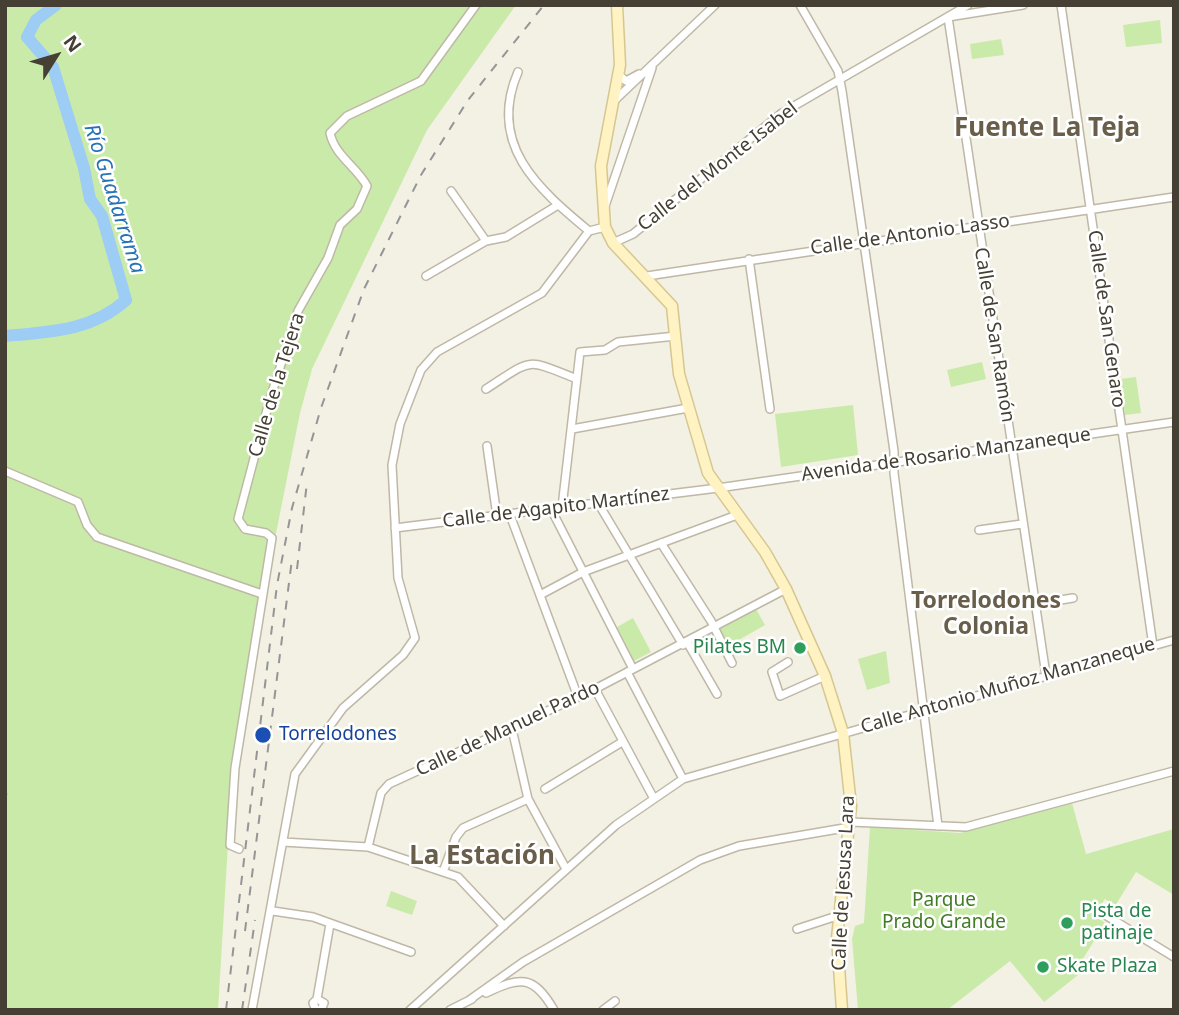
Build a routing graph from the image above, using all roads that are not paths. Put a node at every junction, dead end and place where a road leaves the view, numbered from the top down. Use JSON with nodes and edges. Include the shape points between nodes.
{"nodes":[{"id":1,"x":476,"y":5,"type":"edge"},
{"id":2,"x":617,"y":5,"type":"edge"},
{"id":3,"x":715,"y":5,"type":"edge"},
{"id":4,"x":800,"y":5,"type":"edge"},
{"id":5,"x":968,"y":5,"type":"edge"},
{"id":6,"x":1023,"y":5,"type":"edge"},
{"id":7,"x":1061,"y":5,"type":"edge"},
{"id":8,"x":947,"y":18,"type":"junction"},
{"id":9,"x":652,"y":68,"type":"junction"},
{"id":10,"x":518,"y":72,"type":"dead end"},
{"id":11,"x":619,"y":75,"type":"junction"},
{"id":12,"x":840,"y":78,"type":"junction"},
{"id":13,"x":613,"y":103,"type":"junction"},
{"id":14,"x":451,"y":191,"type":"dead end"},
{"id":15,"x":1174,"y":197,"type":"edge"},
{"id":16,"x":558,"y":205,"type":"junction"},
{"id":17,"x":1090,"y":209,"type":"junction"},
{"id":18,"x":603,"y":212,"type":"junction"},
{"id":19,"x":977,"y":225,"type":"junction"},
{"id":20,"x":605,"y":227,"type":"junction"},
{"id":21,"x":589,"y":231,"type":"junction"},
{"id":22,"x":486,"y":241,"type":"junction"},
{"id":23,"x":613,"y":243,"type":"junction"},
{"id":24,"x":863,"y":243,"type":"junction"},
{"id":25,"x":749,"y":259,"type":"junction"},
{"id":26,"x":426,"y":276,"type":"dead end"},
{"id":27,"x":647,"y":276,"type":"junction"},
{"id":28,"x":676,"y":336,"type":"junction"},
{"id":29,"x":577,"y":379,"type":"junction"},
{"id":30,"x":486,"y":389,"type":"dead end"},
{"id":31,"x":688,"y":408,"type":"junction"},
{"id":32,"x":770,"y":409,"type":"dead end"},
{"id":33,"x":1174,"y":422,"type":"edge"},
{"id":34,"x":572,"y":429,"type":"junction"},
{"id":35,"x":1122,"y":429,"type":"junction"},
{"id":36,"x":1010,"y":445,"type":"junction"},
{"id":37,"x":487,"y":446,"type":"dead end"},
{"id":38,"x":895,"y":462,"type":"junction"},
{"id":39,"x":5,"y":471,"type":"edge"},
{"id":40,"x":718,"y":488,"type":"junction"},
{"id":41,"x":597,"y":503,"type":"junction"},
{"id":42,"x":562,"y":508,"type":"junction"},
{"id":43,"x":551,"y":509,"type":"junction"},
{"id":44,"x":510,"y":515,"type":"junction"},
{"id":45,"x":737,"y":515,"type":"junction"},
{"id":46,"x":497,"y":516,"type":"junction"},
{"id":47,"x":1022,"y":524,"type":"junction"},
{"id":48,"x":395,"y":528,"type":"junction"},
{"id":49,"x":978,"y":530,"type":"dead end"},
{"id":50,"x":661,"y":543,"type":"junction"},
{"id":51,"x":628,"y":554,"type":"junction"},
{"id":52,"x":583,"y":572,"type":"junction"},
{"id":53,"x":786,"y":589,"type":"junction"},
{"id":54,"x":262,"y":594,"type":"junction"},
{"id":55,"x":540,"y":595,"type":"junction"},
{"id":56,"x":1073,"y":598,"type":"dead end"},
{"id":57,"x":1035,"y":604,"type":"junction"},
{"id":58,"x":714,"y":628,"type":"junction"},
{"id":59,"x":1174,"y":640,"type":"edge"},
{"id":60,"x":685,"y":644,"type":"junction"},
{"id":61,"x":1153,"y":646,"type":"junction"},
{"id":62,"x":788,"y":662,"type":"dead end"},
{"id":63,"x":732,"y":663,"type":"dead end"},
{"id":64,"x":630,"y":670,"type":"junction"},
{"id":65,"x":1046,"y":675,"type":"junction"},
{"id":66,"x":825,"y":676,"type":"junction"},
{"id":67,"x":595,"y":689,"type":"junction"},
{"id":68,"x":717,"y":694,"type":"dead end"},
{"id":69,"x":578,"y":697,"type":"junction"},
{"id":70,"x":923,"y":709,"type":"junction"},
{"id":71,"x":512,"y":729,"type":"junction"},
{"id":72,"x":843,"y":733,"type":"junction"},
{"id":73,"x":622,"y":742,"type":"junction"},
{"id":74,"x":1174,"y":771,"type":"edge"},
{"id":75,"x":683,"y":779,"type":"junction"},
{"id":76,"x":545,"y":789,"type":"dead end"},
{"id":77,"x":653,"y":797,"type":"junction"},
{"id":78,"x":528,"y":799,"type":"junction"},
{"id":79,"x":850,"y":824,"type":"junction"},
{"id":80,"x":938,"y":826,"type":"junction"},
{"id":81,"x":283,"y":842,"type":"junction"},
{"id":82,"x":368,"y":847,"type":"junction"},
{"id":83,"x":239,"y":849,"type":"dead end"},
{"id":84,"x":566,"y":869,"type":"junction"},
{"id":85,"x":443,"y":872,"type":"junction"},
{"id":86,"x":273,"y":911,"type":"junction"},
{"id":87,"x":1102,"y":913,"type":"dead end"},
{"id":88,"x":840,"y":915,"type":"junction"},
{"id":89,"x":331,"y":924,"type":"junction"},
{"id":90,"x":504,"y":926,"type":"junction"},
{"id":91,"x":797,"y":929,"type":"dead end"},
{"id":92,"x":411,"y":952,"type":"dead end"},
{"id":93,"x":1174,"y":957,"type":"edge"},
{"id":94,"x":523,"y":962,"type":"junction"},
{"id":95,"x":523,"y":980,"type":"junction"},
{"id":96,"x":468,"y":1001,"type":"junction"},
{"id":97,"x":615,"y":1001,"type":"dead end"},
{"id":98,"x":317,"y":1009,"type":"edge"},
{"id":99,"x":253,"y":1010,"type":"edge"},
{"id":100,"x":410,"y":1010,"type":"edge"},
{"id":101,"x":450,"y":1010,"type":"edge"},
{"id":102,"x":554,"y":1010,"type":"edge"},
{"id":103,"x":603,"y":1010,"type":"edge"},
{"id":104,"x":842,"y":1010,"type":"edge"}],
"edges":[{"from":1,"to":54,"type":"street","name":"Calle de la Tejera","via":[[421,81],[347,116],[330,133],[333,147],[367,186],[357,209],[340,225],[328,258],[298,311],[238,519],[245,529],[272,538]]},
{"from":2,"to":11,"type":"main road"},
{"from":3,"to":9,"type":"street"},
{"from":4,"to":12,"type":"street"},
{"from":5,"to":8,"type":"street","name":"Calle del Monte Isabel"},
{"from":6,"to":8,"type":"street"},
{"from":7,"to":17,"type":"street","name":"Calle de San Genaro"},
{"from":8,"to":12,"type":"street","name":"Calle del Monte Isabel"},
{"from":8,"to":19,"type":"street","name":"Calle de San Ramón"},
{"from":9,"to":11,"type":"street","via":[[626,81]]},
{"from":9,"to":13,"type":"street"},
{"from":9,"to":18,"type":"street"},
{"from":10,"to":16,"type":"street","via":[[507,109],[517,154],[533,180]]},
{"from":11,"to":13,"type":"main road"},
{"from":12,"to":23,"type":"street","name":"Calle del Monte Isabel","via":[[782,113],[633,234]]},
{"from":12,"to":24,"type":"street"},
{"from":13,"to":18,"type":"main road","via":[[601,166]]},
{"from":14,"to":22,"type":"street"},
{"from":15,"to":17,"type":"street","name":"Calle de Antonio Lasso"},
{"from":16,"to":21,"type":"street"},
{"from":16,"to":22,"type":"street","via":[[506,237]]},
{"from":17,"to":19,"type":"street","name":"Calle de Antonio Lasso"},
{"from":17,"to":35,"type":"street","name":"Calle de San Genaro"},
{"from":18,"to":20,"type":"main road"},
{"from":19,"to":24,"type":"street","name":"Calle de Antonio Lasso"},
{"from":19,"to":36,"type":"street","name":"Calle de San Ramón"},
{"from":20,"to":21,"type":"street"},
{"from":20,"to":23,"type":"main road"},
{"from":21,"to":48,"type":"street","via":[[542,293],[428,360],[412,388],[392,464]]},
{"from":22,"to":26,"type":"street"},
{"from":23,"to":27,"type":"main road"},
{"from":24,"to":25,"type":"street","name":"Calle de Antonio Lasso"},
{"from":24,"to":38,"type":"street"},
{"from":25,"to":27,"type":"street","name":"Calle de Antonio Lasso"},
{"from":25,"to":32,"type":"street"},
{"from":27,"to":28,"type":"main road","name":"Calle de Jesusa Lara","via":[[672,306]]},
{"from":28,"to":29,"type":"street","via":[[618,342],[605,350],[580,352]]},
{"from":28,"to":31,"type":"main road","name":"Calle de Jesusa Lara"},
{"from":29,"to":30,"type":"street","via":[[535,362]]},
{"from":29,"to":34,"type":"street"},
{"from":31,"to":34,"type":"street"},
{"from":31,"to":40,"type":"main road","name":"Calle de Jesusa Lara","via":[[708,472]]},
{"from":33,"to":35,"type":"street","name":"Avenida de Rosario Manzaneque"},
{"from":34,"to":42,"type":"street"},
{"from":35,"to":36,"type":"street","name":"Avenida de Rosario Manzaneque"},
{"from":35,"to":61,"type":"street","name":"Calle de San Genaro"},
{"from":36,"to":38,"type":"street","name":"Avenida de Rosario Manzaneque"},
{"from":36,"to":47,"type":"street","name":"Calle de San Ramón"},
{"from":37,"to":46,"type":"street"},
{"from":38,"to":40,"type":"street","name":"Avenida de Rosario Manzaneque"},
{"from":38,"to":70,"type":"street"},
{"from":39,"to":54,"type":"street","via":[[78,502],[87,526],[97,537]]},
{"from":40,"to":41,"type":"street","name":"Calle de Agapito Martínez"},
{"from":40,"to":45,"type":"main road","name":"Calle de Jesusa Lara"},
{"from":41,"to":42,"type":"street","name":"Calle de Agapito Martínez"},
{"from":41,"to":51,"type":"street"},
{"from":42,"to":43,"type":"street","name":"Calle de Agapito Martínez"},
{"from":43,"to":44,"type":"street","name":"Calle de Agapito Martínez"},
{"from":43,"to":52,"type":"street"},
{"from":44,"to":46,"type":"street","name":"Calle de Agapito Martínez"},
{"from":44,"to":55,"type":"street"},
{"from":45,"to":50,"type":"street"},
{"from":45,"to":53,"type":"main road","name":"Calle de Jesusa Lara"},
{"from":46,"to":48,"type":"street","name":"Calle de Agapito Martínez"},
{"from":47,"to":49,"type":"street"},
{"from":47,"to":57,"type":"street","name":"Calle de San Ramón"},
{"from":48,"to":81,"type":"street","via":[[398,578],[415,638],[403,655],[343,708],[302,762],[295,774]]},
{"from":50,"to":51,"type":"street"},
{"from":50,"to":58,"type":"street"},
{"from":51,"to":52,"type":"street"},
{"from":51,"to":60,"type":"street"},
{"from":52,"to":55,"type":"street"},
{"from":52,"to":64,"type":"street"},
{"from":53,"to":58,"type":"street","name":"Calle de Manuel Pardo"},
{"from":53,"to":66,"type":"main road","name":"Calle de Jesusa Lara"},
{"from":54,"to":83,"type":"street","name":"Calle de la Tejera","via":[[235,768],[230,845]]},
{"from":55,"to":69,"type":"street"},
{"from":56,"to":57,"type":"street"},
{"from":57,"to":65,"type":"street","name":"Calle de San Ramón"},
{"from":58,"to":60,"type":"street","name":"Calle de Manuel Pardo"},
{"from":58,"to":63,"type":"street"},
{"from":59,"to":61,"type":"street","name":"Calle Antonio Muñoz Manzaneque"},
{"from":60,"to":64,"type":"street","name":"Calle de Manuel Pardo"},
{"from":60,"to":68,"type":"street"},
{"from":61,"to":65,"type":"street","name":"Calle Antonio Muñoz Manzaneque"},
{"from":62,"to":66,"type":"street","via":[[772,671],[780,696]]},
{"from":64,"to":67,"type":"street","name":"Calle de Manuel Pardo"},
{"from":64,"to":75,"type":"street"},
{"from":65,"to":70,"type":"street","name":"Calle Antonio Muñoz Manzaneque"},
{"from":66,"to":72,"type":"main road","name":"Calle de Jesusa Lara"},
{"from":67,"to":69,"type":"street","name":"Calle de Manuel Pardo"},
{"from":67,"to":73,"type":"street"},
{"from":69,"to":71,"type":"street","name":"Calle de Manuel Pardo"},
{"from":70,"to":72,"type":"street","name":"Calle Antonio Muñoz Manzaneque"},
{"from":70,"to":80,"type":"street"},
{"from":71,"to":78,"type":"street"},
{"from":71,"to":82,"type":"street","name":"Calle de Manuel Pardo","via":[[384,788]]},
{"from":72,"to":75,"type":"street","name":"Calle Antonio Muñoz Manzaneque"},
{"from":72,"to":79,"type":"main road","name":"Calle de Jesusa Lara"},
{"from":73,"to":76,"type":"street"},
{"from":73,"to":77,"type":"street"},
{"from":74,"to":80,"type":"street","via":[[966,827]]},
{"from":75,"to":77,"type":"street","name":"Calle Antonio Muñoz Manzaneque"},
{"from":77,"to":84,"type":"street","name":"Calle Antonio Muñoz Manzaneque"},
{"from":78,"to":84,"type":"street"},
{"from":78,"to":85,"type":"street","via":[[463,828]]},
{"from":79,"to":80,"type":"street"},
{"from":79,"to":88,"type":"main road","name":"Calle de Jesusa Lara"},
{"from":79,"to":94,"type":"street","via":[[739,846],[700,860]]},
{"from":81,"to":82,"type":"street"},
{"from":81,"to":86,"type":"street"},
{"from":82,"to":85,"type":"street"},
{"from":84,"to":90,"type":"street","name":"Calle Antonio Muñoz Manzaneque"},
{"from":85,"to":90,"type":"street","via":[[463,880]]},
{"from":86,"to":89,"type":"street"},
{"from":86,"to":99,"type":"street"},
{"from":87,"to":93,"type":"street"},
{"from":88,"to":91,"type":"street"},
{"from":88,"to":104,"type":"main road","name":"Calle de Jesusa Lara"},
{"from":89,"to":92,"type":"street"},
{"from":89,"to":98,"type":"street"},
{"from":90,"to":100,"type":"street","name":"Calle Antonio Muñoz Manzaneque"},
{"from":94,"to":95,"type":"street"},
{"from":94,"to":96,"type":"street"},
{"from":95,"to":96,"type":"street"},
{"from":95,"to":102,"type":"street","via":[[544,993]]},
{"from":96,"to":101,"type":"street"},
{"from":97,"to":103,"type":"street"}]}
